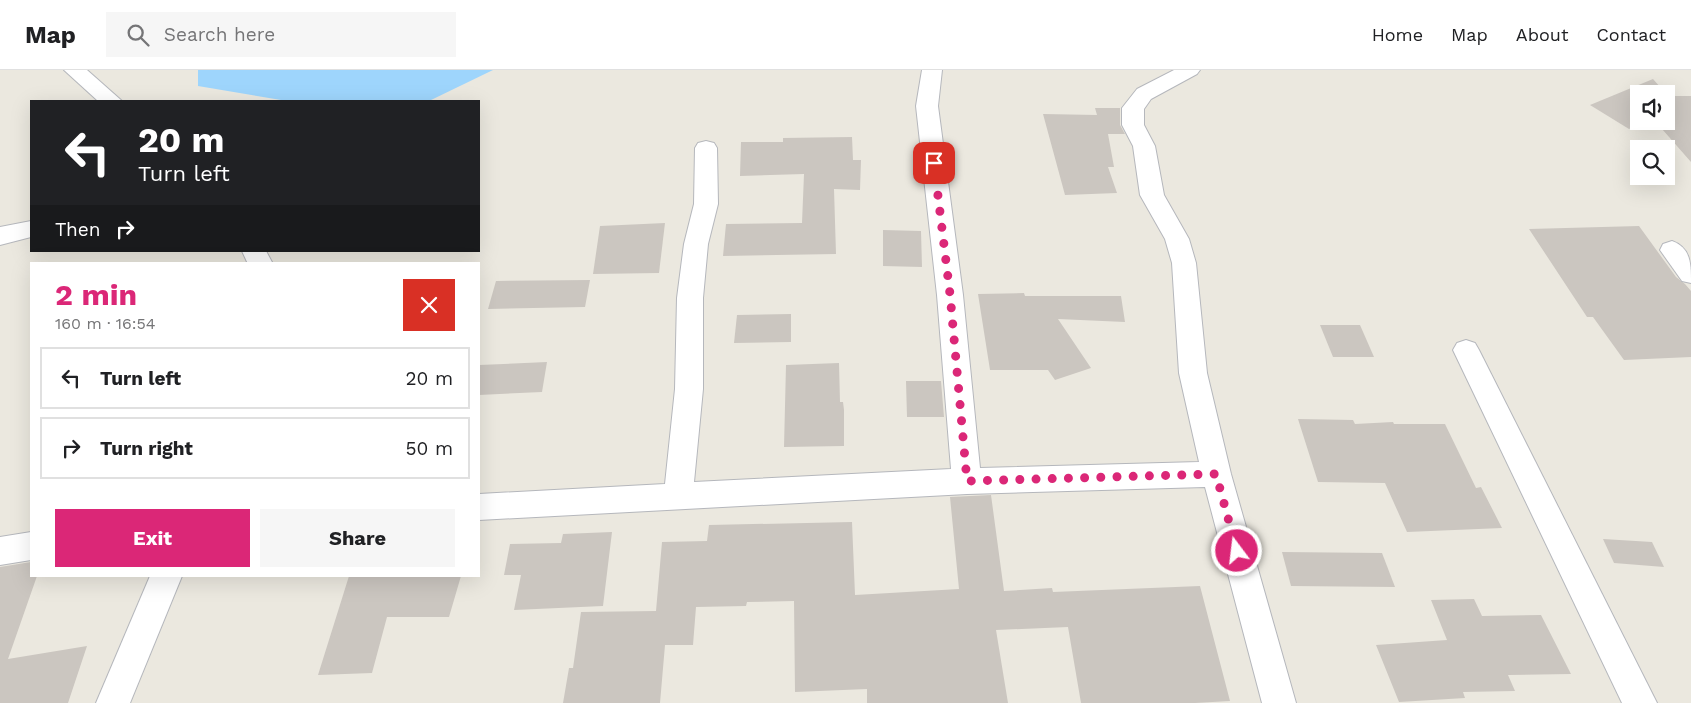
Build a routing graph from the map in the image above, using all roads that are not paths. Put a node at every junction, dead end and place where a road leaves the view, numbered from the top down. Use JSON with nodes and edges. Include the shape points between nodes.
{"nodes":[{"id":1,"x":74,"y":70,"type":"edge"},
{"id":2,"x":932,"y":70,"type":"edge"},
{"id":3,"x":1190,"y":70,"type":"edge"},
{"id":4,"x":110,"y":100,"type":"edge"},
{"id":5,"x":706,"y":148,"type":"dead end"},
{"id":6,"x":30,"y":229,"type":"edge"},
{"id":7,"x":0,"y":236,"type":"edge"},
{"id":8,"x":1672,"y":250,"type":"dead end"},
{"id":9,"x":1691,"y":274,"type":"edge"},
{"id":10,"x":1466,"y":350,"type":"dead end"},
{"id":11,"x":1216,"y":474,"type":"junction"},
{"id":12,"x":967,"y":481,"type":"junction"},
{"id":13,"x":678,"y":497,"type":"junction"},
{"id":14,"x":480,"y":507,"type":"edge"},
{"id":15,"x":30,"y":546,"type":"edge"},
{"id":16,"x":0,"y":551,"type":"edge"},
{"id":17,"x":166,"y":577,"type":"edge"},
{"id":18,"x":113,"y":703,"type":"edge"},
{"id":19,"x":1279,"y":703,"type":"edge"},
{"id":20,"x":1640,"y":703,"type":"edge"}],
"edges":[{"from":1,"to":4,"type":"street"},
{"from":2,"to":12,"type":"street","via":[[927,106],[950,294]]},
{"from":3,"to":11,"type":"street","via":[[1144,94],[1133,108],[1133,125],[1144,146],[1152,195],[1177,240],[1184,263],[1193,373]]},
{"from":5,"to":13,"type":"street","via":[[706,204],[696,244],[690,298],[689,389]]},
{"from":6,"to":7,"type":"street"},
{"from":8,"to":9,"type":"street"},
{"from":10,"to":20,"type":"street"},
{"from":11,"to":12,"type":"street"},
{"from":11,"to":19,"type":"street"},
{"from":12,"to":13,"type":"street"},
{"from":13,"to":14,"type":"street"},
{"from":15,"to":16,"type":"street"},
{"from":17,"to":18,"type":"street"}]}
